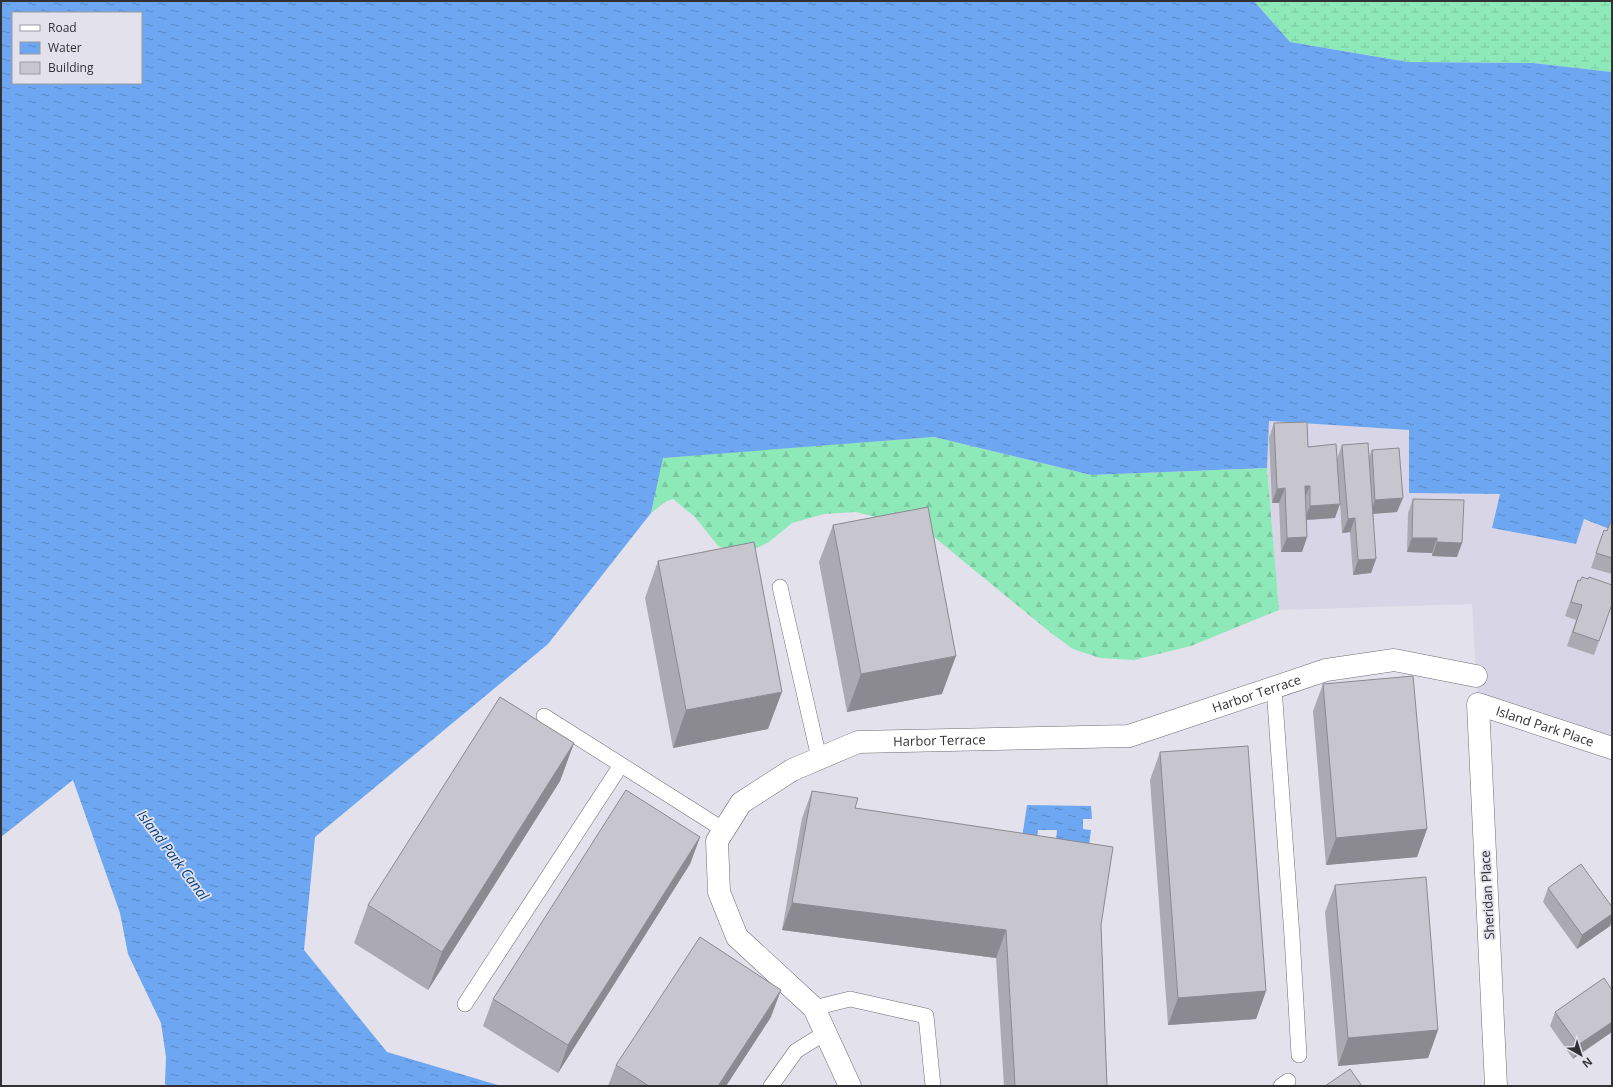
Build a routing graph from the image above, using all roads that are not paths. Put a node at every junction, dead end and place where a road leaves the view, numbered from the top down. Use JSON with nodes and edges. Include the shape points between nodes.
{"nodes":[{"id":1,"x":780,"y":587,"type":"dead end"},
{"id":2,"x":1476,"y":676,"type":"dead end"},
{"id":3,"x":1274,"y":688,"type":"junction"},
{"id":4,"x":1478,"y":704,"type":"joint"},
{"id":5,"x":544,"y":716,"type":"dead end"},
{"id":6,"x":1612,"y":748,"type":"edge"},
{"id":7,"x":819,"y":758,"type":"junction"},
{"id":8,"x":622,"y":765,"type":"junction"},
{"id":9,"x":724,"y":830,"type":"junction"},
{"id":10,"x":465,"y":1004,"type":"dead end"},
{"id":11,"x":814,"y":1008,"type":"junction"},
{"id":12,"x":825,"y":1033,"type":"junction"},
{"id":13,"x":1299,"y":1055,"type":"dead end"},
{"id":14,"x":771,"y":1086,"type":"edge"},
{"id":15,"x":850,"y":1086,"type":"edge"},
{"id":16,"x":932,"y":1086,"type":"edge"},
{"id":17,"x":1496,"y":1086,"type":"edge"}],
"edges":[{"from":1,"to":7,"type":"lane"},
{"from":2,"to":3,"type":"street","name":"Harbor Terrace","via":[[1394,660],[1326,670]]},
{"from":3,"to":7,"type":"street","name":"Harbor Terrace","via":[[1129,736],[858,742]]},
{"from":3,"to":13,"type":"lane"},
{"from":4,"to":6,"type":"street","name":"Island Park Place"},
{"from":4,"to":17,"type":"street","name":"Sheridan Place"},
{"from":5,"to":8,"type":"lane"},
{"from":7,"to":9,"type":"street","name":"Harbor Terrace","via":[[792,770],[742,803]]},
{"from":8,"to":9,"type":"lane"},
{"from":8,"to":10,"type":"lane"},
{"from":9,"to":11,"type":"street","name":"Harbor Terrace","via":[[717,841],[719,892],[737,937]]},
{"from":11,"to":12,"type":"street","name":"Harbor Terrace"},
{"from":11,"to":16,"type":"lane","via":[[850,998],[926,1016]]},
{"from":12,"to":14,"type":"lane","via":[[796,1051]]},
{"from":12,"to":15,"type":"street","name":"Harbor Terrace"}]}
